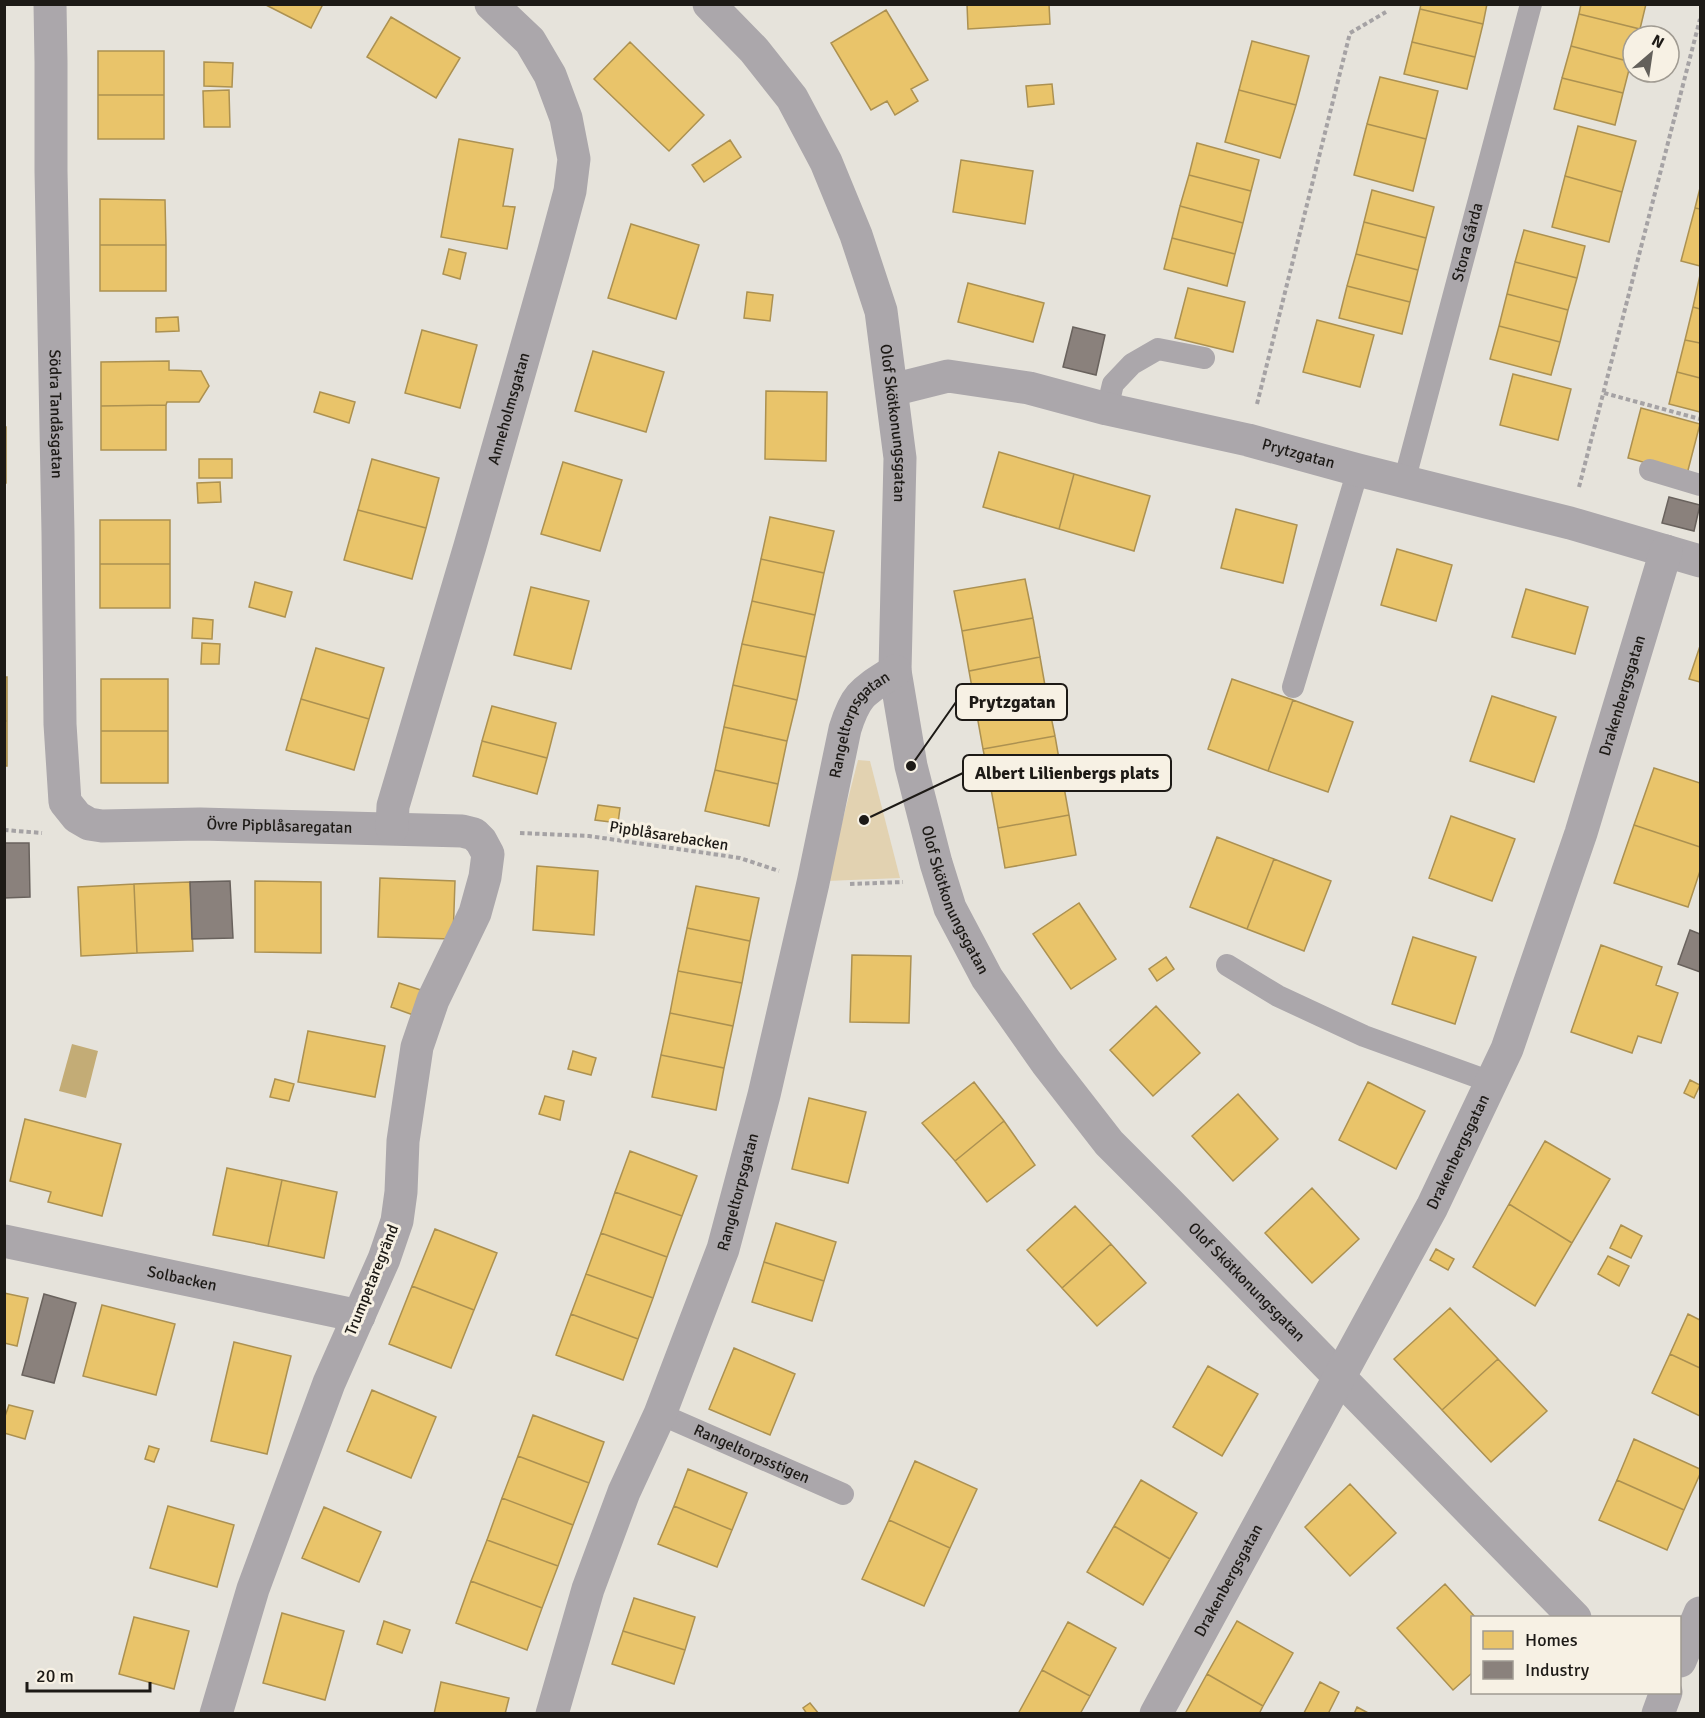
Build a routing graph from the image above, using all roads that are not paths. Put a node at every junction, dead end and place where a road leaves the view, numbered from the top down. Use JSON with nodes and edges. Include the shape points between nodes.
{"nodes":[{"id":1,"x":50,"y":4,"type":"edge"},
{"id":2,"x":491,"y":4,"type":"edge"},
{"id":3,"x":1531,"y":4,"type":"edge"},
{"id":4,"x":723,"y":10,"type":"edge"},
{"id":5,"x":1204,"y":358,"type":"dead end"},
{"id":6,"x":892,"y":390,"type":"junction"},
{"id":7,"x":1107,"y":409,"type":"junction"},
{"id":8,"x":1358,"y":470,"type":"junction"},
{"id":9,"x":1650,"y":470,"type":"dead end"},
{"id":10,"x":1404,"y":482,"type":"junction"},
{"id":11,"x":1701,"y":485,"type":"edge"},
{"id":12,"x":1666,"y":551,"type":"junction"},
{"id":13,"x":1701,"y":561,"type":"edge"},
{"id":14,"x":895,"y":671,"type":"junction"},
{"id":15,"x":1293,"y":687,"type":"dead end"},
{"id":16,"x":77,"y":817,"type":"joint"},
{"id":17,"x":392,"y":828,"type":"junction"},
{"id":18,"x":481,"y":841,"type":"joint"},
{"id":19,"x":1227,"y":965,"type":"dead end"},
{"id":20,"x":1491,"y":1082,"type":"junction"},
{"id":21,"x":4,"y":1241,"type":"edge"},
{"id":22,"x":358,"y":1316,"type":"junction"},
{"id":23,"x":1339,"y":1376,"type":"junction"},
{"id":24,"x":660,"y":1414,"type":"junction"},
{"id":25,"x":843,"y":1494,"type":"dead end"},
{"id":26,"x":1701,"y":1613,"type":"edge"},
{"id":27,"x":1574,"y":1616,"type":"edge"},
{"id":28,"x":1681,"y":1659,"type":"edge"},
{"id":29,"x":1665,"y":1694,"type":"edge"},
{"id":30,"x":216,"y":1713,"type":"edge"},
{"id":31,"x":552,"y":1713,"type":"edge"},
{"id":32,"x":1156,"y":1713,"type":"edge"},
{"id":33,"x":1658,"y":1713,"type":"edge"}],
"edges":[{"from":1,"to":16,"type":"street","name":"Södra Tandåsgatan","via":[[60,724],[65,802]]},
{"from":2,"to":17,"type":"street","name":"Anneholmsgatan","via":[[530,41],[550,75],[566,118],[574,159],[570,191],[547,274],[393,806]]},
{"from":3,"to":10,"type":"lane","name":"Stora Gårda"},
{"from":4,"to":6,"type":"street","name":"Olof Skötkonungsgatan","via":[[792,98],[826,162],[881,311]]},
{"from":5,"to":7,"type":"lane","via":[[1158,349],[1132,363],[1113,384]]},
{"from":6,"to":7,"type":"street","name":"Prytzgatan","via":[[948,376],[1029,388]]},
{"from":6,"to":14,"type":"street","name":"Olof Skötkonungsgatan","via":[[900,458]]},
{"from":7,"to":8,"type":"street","name":"Prytzgatan","via":[[1248,440]]},
{"from":8,"to":10,"type":"street","name":"Prytzgatan"},
{"from":8,"to":15,"type":"lane"},
{"from":9,"to":11,"type":"lane"},
{"from":10,"to":12,"type":"street","name":"Prytzgatan"},
{"from":12,"to":13,"type":"street","name":"Prytzgatan"},
{"from":12,"to":20,"type":"street","name":"Drakenbergsgatan","via":[[1581,833],[1507,1048]]},
{"from":14,"to":23,"type":"street","name":"Olof Skötkonungsgatan","via":[[911,766],[936,863],[950,908],[987,978],[1109,1143]]},
{"from":14,"to":24,"type":"street","name":"Rangeltorpsgatan","via":[[865,690],[851,708],[764,1095],[723,1249]]},
{"from":16,"to":17,"type":"street","name":"Övre Pipblåsaregatan","via":[[102,826]]},
{"from":17,"to":18,"type":"street","name":"Övre Pipblåsaregatan","via":[[462,831]]},
{"from":18,"to":22,"type":"street","name":"Trumpetaregränd","via":[[488,854],[475,913],[433,1000],[417,1047],[403,1141],[397,1221]]},
{"from":19,"to":20,"type":"lane","via":[[1278,996],[1364,1036]]},
{"from":20,"to":23,"type":"street","name":"Drakenbergsgatan","via":[[1432,1207]]},
{"from":21,"to":22,"type":"street","name":"Solbacken"},
{"from":22,"to":30,"type":"street","name":"Trumpetaregränd","via":[[329,1383],[253,1589]]},
{"from":23,"to":27,"type":"street","name":"Olof Skötkonungsgatan"},
{"from":23,"to":32,"type":"street","name":"Drakenbergsgatan"},
{"from":24,"to":25,"type":"lane","name":"Rangeltorpsstigen"},
{"from":24,"to":31,"type":"street","name":"Rangeltorpsgatan","via":[[624,1492],[588,1589]]},
{"from":26,"to":28,"type":"street"},
{"from":29,"to":33,"type":"street"}]}
